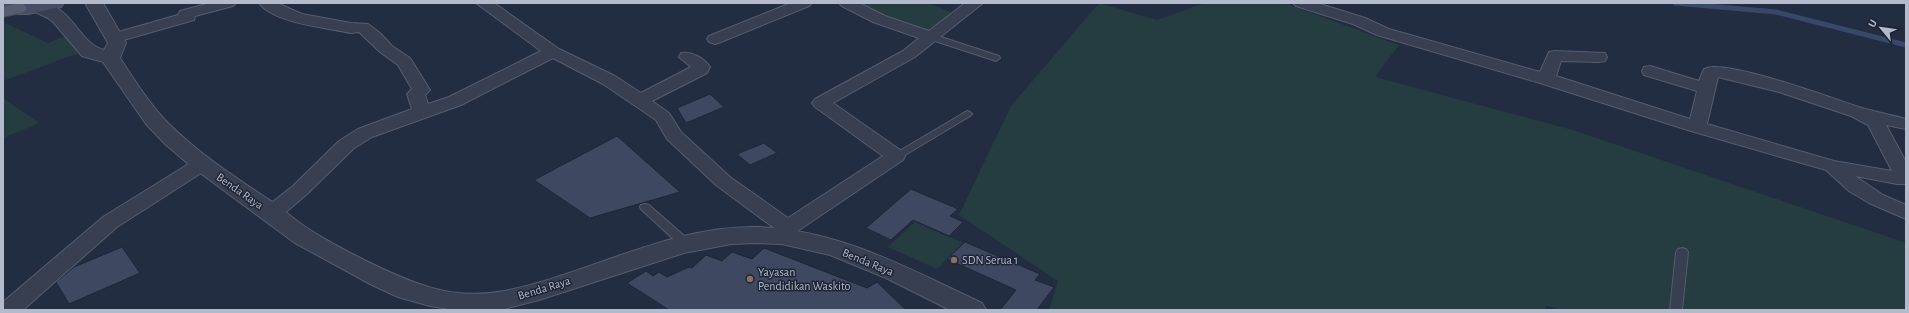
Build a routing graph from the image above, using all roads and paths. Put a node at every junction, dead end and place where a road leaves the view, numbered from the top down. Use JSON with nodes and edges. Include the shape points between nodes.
{"nodes":[{"id":1,"x":94,"y":3,"type":"edge"},
{"id":2,"x":228,"y":3,"type":"edge"},
{"id":3,"x":267,"y":3,"type":"edge"},
{"id":4,"x":484,"y":3,"type":"edge"},
{"id":5,"x":804,"y":3,"type":"edge"},
{"id":6,"x":847,"y":3,"type":"edge"},
{"id":7,"x":975,"y":3,"type":"edge"},
{"id":8,"x":1301,"y":3,"type":"edge"},
{"id":9,"x":47,"y":5,"type":"edge"},
{"id":10,"x":8,"y":8,"type":"edge"},
{"id":11,"x":932,"y":37,"type":"junction"},
{"id":12,"x":715,"y":39,"type":"dead end"},
{"id":13,"x":112,"y":48,"type":"junction"},
{"id":14,"x":553,"y":52,"type":"junction"},
{"id":15,"x":1599,"y":56,"type":"dead end"},
{"id":16,"x":687,"y":57,"type":"dead end"},
{"id":17,"x":996,"y":58,"type":"dead end"},
{"id":18,"x":1650,"y":72,"type":"dead end"},
{"id":19,"x":1546,"y":79,"type":"junction"},
{"id":20,"x":1707,"y":89,"type":"junction"},
{"id":21,"x":641,"y":100,"type":"junction"},
{"id":22,"x":427,"y":111,"type":"junction"},
{"id":23,"x":1857,"y":112,"type":"junction"},
{"id":24,"x":967,"y":114,"type":"dead end"},
{"id":25,"x":1906,"y":124,"type":"edge"},
{"id":26,"x":1697,"y":127,"type":"junction"},
{"id":27,"x":896,"y":156,"type":"junction"},
{"id":28,"x":202,"y":164,"type":"junction"},
{"id":29,"x":1832,"y":166,"type":"junction"},
{"id":30,"x":645,"y":207,"type":"dead end"},
{"id":31,"x":272,"y":213,"type":"junction"},
{"id":32,"x":1906,"y":213,"type":"edge"},
{"id":33,"x":786,"y":232,"type":"junction"},
{"id":34,"x":686,"y":244,"type":"junction"},
{"id":35,"x":1682,"y":252,"type":"dead end"},
{"id":36,"x":454,"y":306,"type":"edge"},
{"id":37,"x":9,"y":310,"type":"edge"},
{"id":38,"x":973,"y":310,"type":"edge"},
{"id":39,"x":1676,"y":310,"type":"edge"}],
"edges":[{"from":1,"to":13,"type":"street","name":"Benda Raya"},
{"from":2,"to":13,"type":"street","via":[[185,14],[188,17]]},
{"from":3,"to":22,"type":"street","via":[[286,15],[336,24],[351,30],[362,27],[386,50],[404,62],[421,90],[416,94],[419,106]]},
{"from":4,"to":14,"type":"street"},
{"from":5,"to":12,"type":"street"},
{"from":6,"to":11,"type":"street","via":[[879,19]]},
{"from":7,"to":11,"type":"street"},
{"from":8,"to":19,"type":"street","via":[[1359,21],[1383,32]]},
{"from":9,"to":10,"type":"main road"},
{"from":9,"to":13,"type":"street","via":[[89,52]]},
{"from":11,"to":17,"type":"lane"},
{"from":11,"to":27,"type":"street","via":[[909,54],[818,109]]},
{"from":13,"to":28,"type":"street","name":"Benda Raya","via":[[140,102],[160,127]]},
{"from":14,"to":21,"type":"street","via":[[609,80]]},
{"from":14,"to":22,"type":"street","via":[[470,94]]},
{"from":15,"to":19,"type":"street","via":[[1555,56]]},
{"from":16,"to":21,"type":"street","via":[[699,64],[701,69]]},
{"from":18,"to":20,"type":"street"},
{"from":19,"to":26,"type":"street"},
{"from":20,"to":23,"type":"street","via":[[1710,73],[1720,71],[1785,88]]},
{"from":20,"to":26,"type":"street"},
{"from":21,"to":33,"type":"street","via":[[663,117],[674,135],[723,181]]},
{"from":22,"to":31,"type":"street","via":[[364,133],[346,145],[300,190]]},
{"from":23,"to":25,"type":"street"},
{"from":23,"to":29,"type":"street","via":[[1878,126],[1905,178]]},
{"from":24,"to":27,"type":"lane"},
{"from":26,"to":29,"type":"street"},
{"from":27,"to":33,"type":"street"},
{"from":28,"to":31,"type":"street","name":"Benda Raya"},
{"from":28,"to":37,"type":"street","via":[[110,222]]},
{"from":29,"to":32,"type":"street","via":[[1856,187]]},
{"from":30,"to":34,"type":"lane"},
{"from":31,"to":36,"type":"street","name":"Benda Raya","via":[[314,243],[346,261],[399,288]]},
{"from":33,"to":34,"type":"street","name":"Benda Raya"},
{"from":33,"to":38,"type":"street","name":"Benda Raya","via":[[885,268]]},
{"from":34,"to":36,"type":"street","name":"Benda Raya","via":[[523,296]]},
{"from":35,"to":39,"type":"lane"}]}
